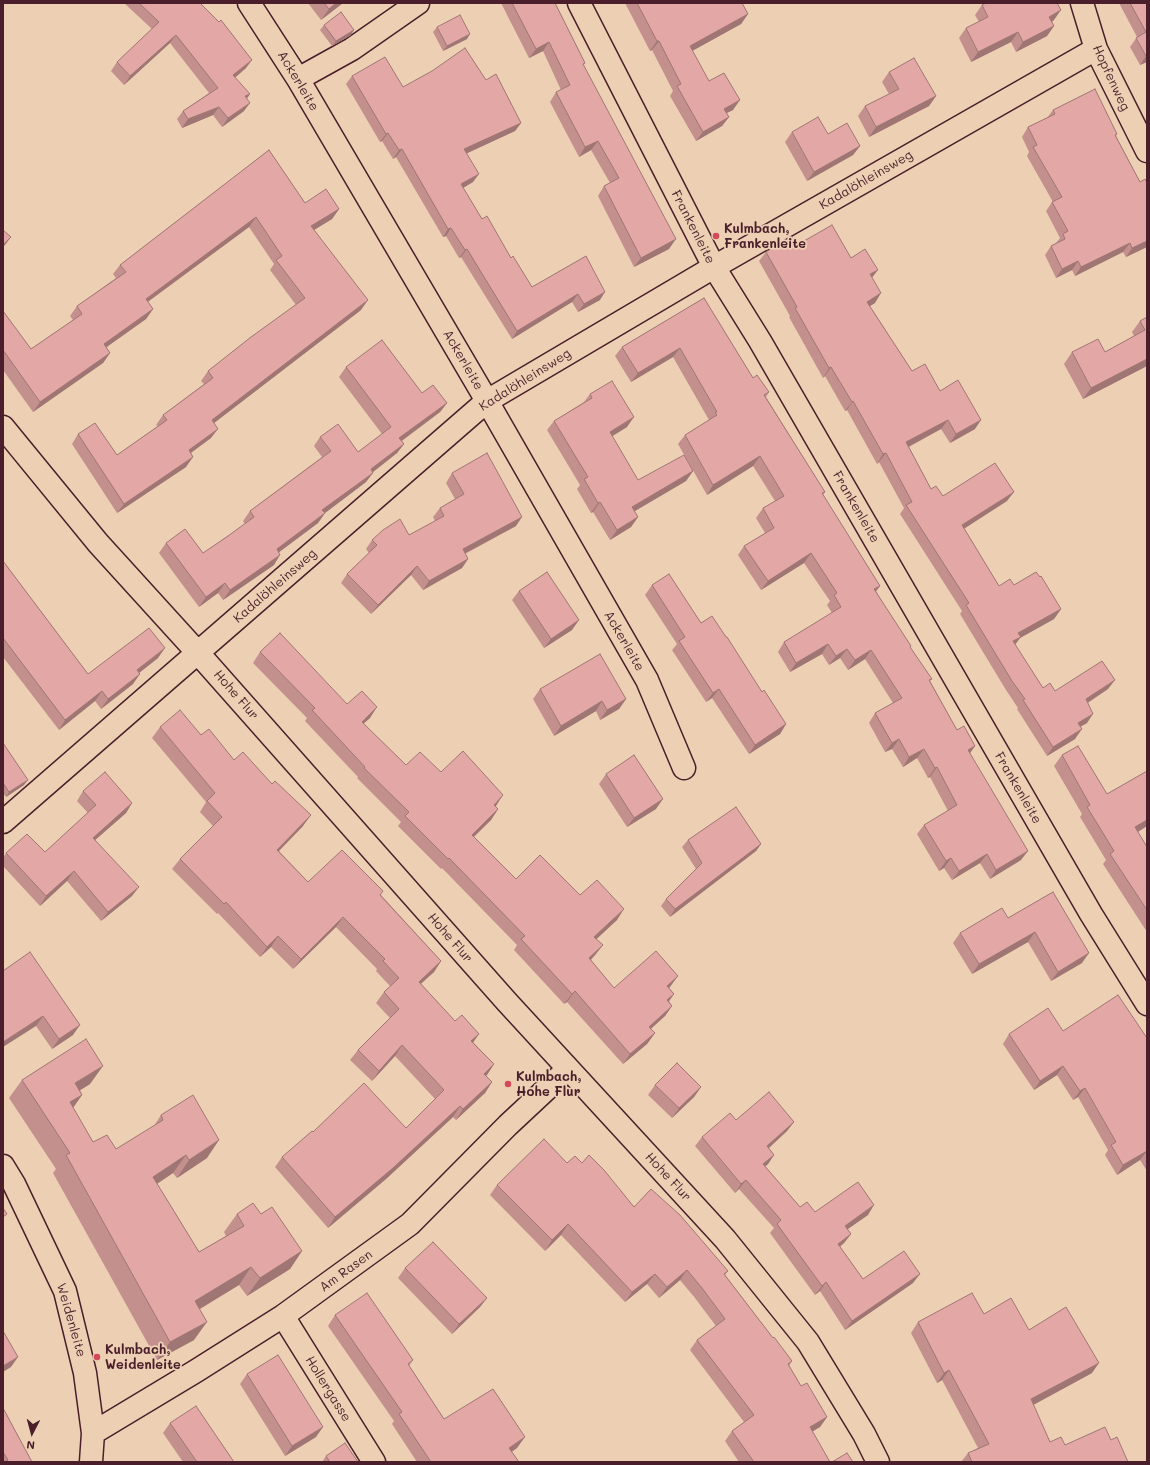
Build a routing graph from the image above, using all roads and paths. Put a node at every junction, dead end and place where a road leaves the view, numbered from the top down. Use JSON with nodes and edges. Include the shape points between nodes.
{"nodes":[{"id":1,"x":249,"y":3,"type":"edge"},
{"id":2,"x":418,"y":3,"type":"edge"},
{"id":3,"x":579,"y":3,"type":"edge"},
{"id":4,"x":1082,"y":3,"type":"edge"},
{"id":5,"x":1096,"y":49,"type":"junction"},
{"id":6,"x":298,"y":79,"type":"junction"},
{"id":7,"x":1147,"y":151,"type":"edge"},
{"id":8,"x":714,"y":267,"type":"junction"},
{"id":9,"x":487,"y":401,"type":"junction"},
{"id":10,"x":3,"y":427,"type":"edge"},
{"id":11,"x":198,"y":653,"type":"junction"},
{"id":12,"x":684,"y":768,"type":"dead end"},
{"id":13,"x":3,"y":822,"type":"edge"},
{"id":14,"x":1147,"y":1004,"type":"edge"},
{"id":15,"x":568,"y":1069,"type":"junction"},
{"id":16,"x":3,"y":1166,"type":"edge"},
{"id":17,"x":283,"y":1316,"type":"junction"},
{"id":18,"x":93,"y":1433,"type":"junction"},
{"id":19,"x":92,"y":1462,"type":"edge"},
{"id":20,"x":374,"y":1462,"type":"edge"},
{"id":21,"x":878,"y":1462,"type":"edge"}],
"edges":[{"from":1,"to":6,"type":"street","name":"Ackerleite"},
{"from":2,"to":6,"type":"street","via":[[352,49]]},
{"from":3,"to":8,"type":"street","name":"Frankenleite"},
{"from":4,"to":5,"type":"street","name":"Hopfenweg"},
{"from":5,"to":7,"type":"street","name":"Hopfenweg"},
{"from":5,"to":8,"type":"street","name":"Kadalöhleinsweg"},
{"from":6,"to":9,"type":"street","name":"Ackerleite"},
{"from":8,"to":9,"type":"street","name":"Kadalöhleinsweg"},
{"from":8,"to":14,"type":"street","name":"Frankenleite","via":[[760,341],[1091,914]]},
{"from":9,"to":11,"type":"street","name":"Kadalöhleinsweg"},
{"from":9,"to":12,"type":"street","name":"Ackerleite","via":[[647,680]]},
{"from":10,"to":11,"type":"street","name":"Hohe Flur","via":[[98,543]]},
{"from":11,"to":13,"type":"street","name":"Kadalöhleinsweg"},
{"from":11,"to":15,"type":"street","name":"Hohe Flur"},
{"from":15,"to":17,"type":"street","name":"Am Rasen","via":[[508,1125],[410,1224]]},
{"from":15,"to":21,"type":"street","name":"Hohe Flur","via":[[725,1239],[808,1342],[864,1434]]},
{"from":16,"to":18,"type":"street","name":"Weidenleite","via":[[65,1291],[85,1373]]},
{"from":17,"to":18,"type":"street","name":"Am Rasen","via":[[196,1372]]},
{"from":17,"to":20,"type":"street","name":"Hollergasse"},
{"from":18,"to":19,"type":"street","name":"Weidenleite"}]}
